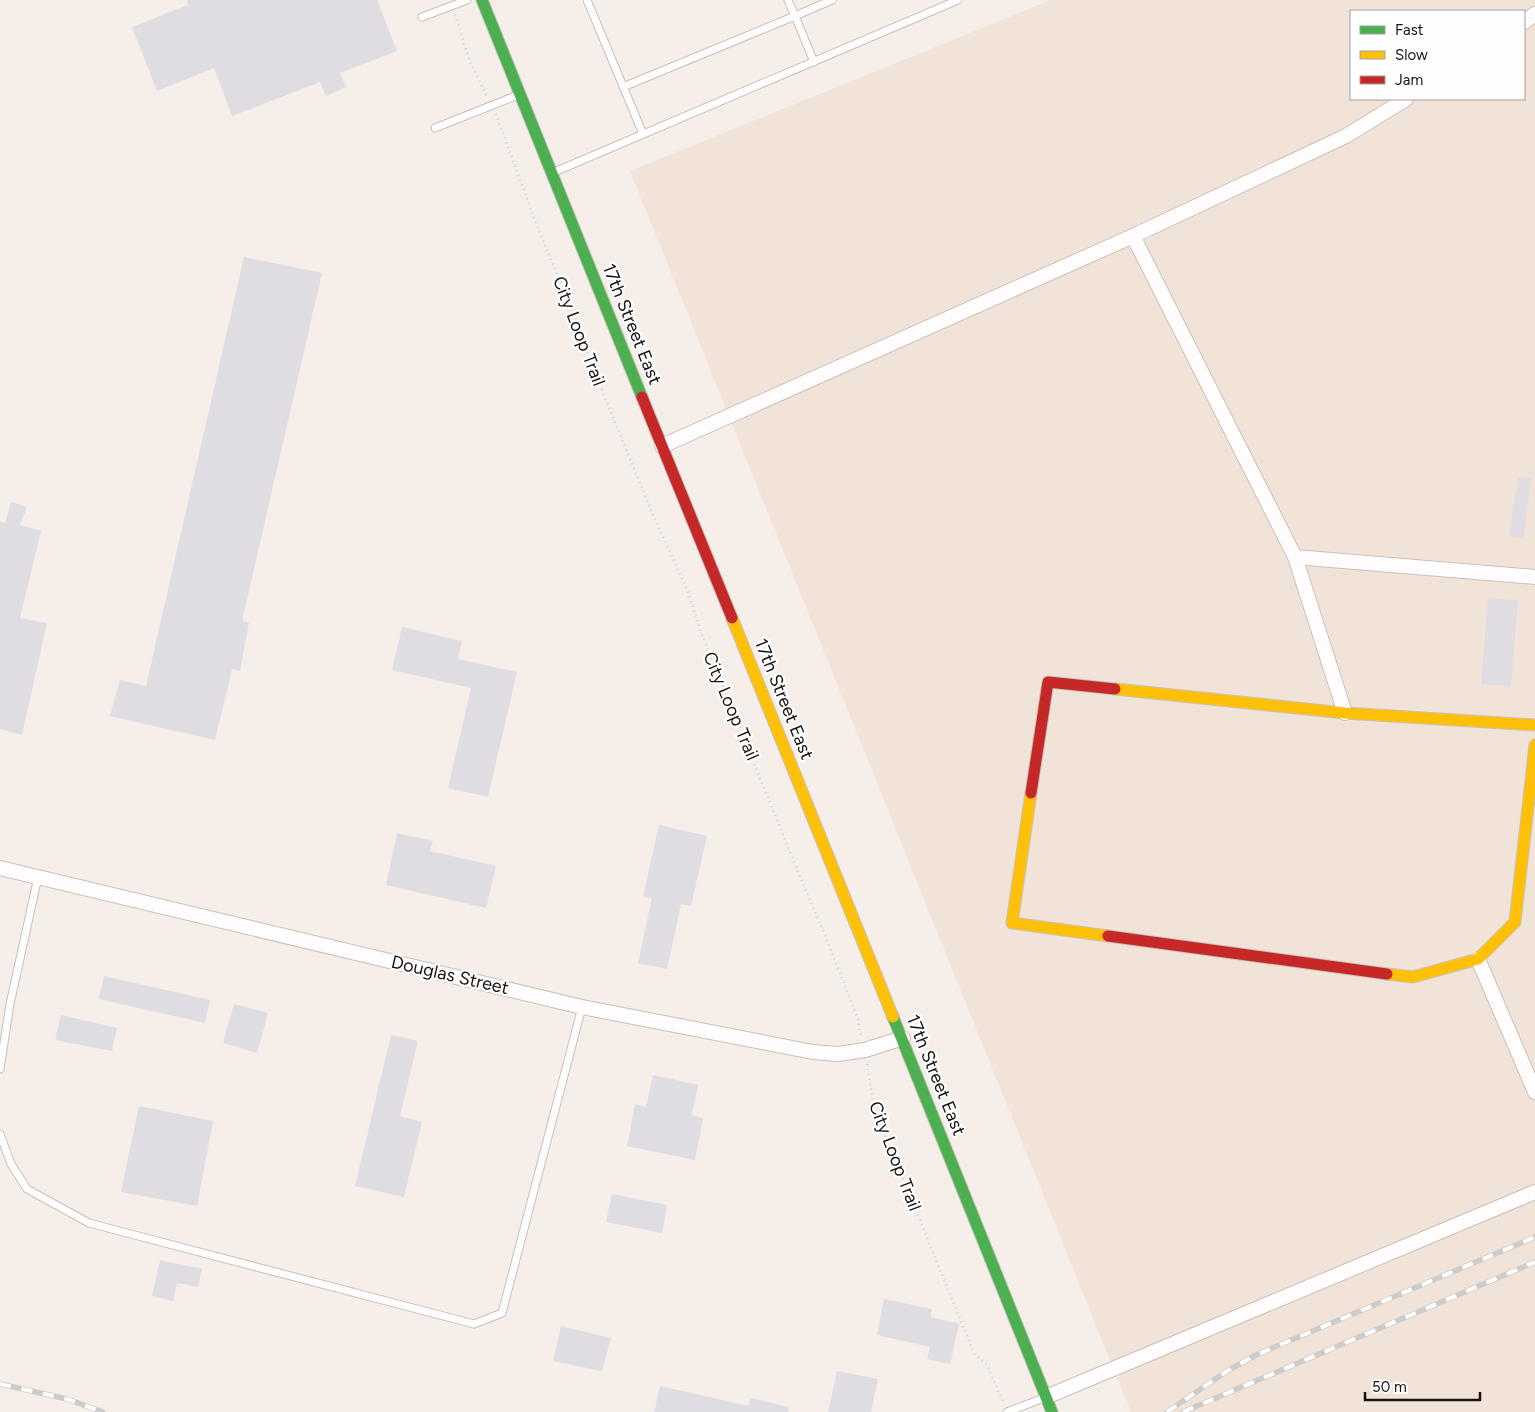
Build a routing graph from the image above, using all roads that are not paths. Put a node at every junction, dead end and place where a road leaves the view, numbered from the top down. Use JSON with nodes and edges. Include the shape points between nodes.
{"nodes":[{"id":1,"x":467,"y":0,"type":"edge"},
{"id":2,"x":482,"y":0,"type":"edge"},
{"id":3,"x":587,"y":0,"type":"edge"},
{"id":4,"x":788,"y":0,"type":"edge"},
{"id":5,"x":832,"y":0,"type":"edge"},
{"id":6,"x":958,"y":0,"type":"edge"},
{"id":7,"x":795,"y":16,"type":"junction"},
{"id":8,"x":422,"y":17,"type":"dead end"},
{"id":9,"x":814,"y":62,"type":"junction"},
{"id":10,"x":623,"y":87,"type":"junction"},
{"id":11,"x":520,"y":94,"type":"junction"},
{"id":12,"x":1404,"y":100,"type":"edge"},
{"id":13,"x":435,"y":128,"type":"dead end"},
{"id":14,"x":643,"y":134,"type":"junction"},
{"id":15,"x":552,"y":173,"type":"junction"},
{"id":16,"x":1133,"y":236,"type":"junction"},
{"id":17,"x":662,"y":446,"type":"junction"},
{"id":18,"x":1295,"y":557,"type":"junction"},
{"id":19,"x":1535,"y":576,"type":"edge"},
{"id":20,"x":1345,"y":713,"type":"junction"},
{"id":21,"x":1535,"y":725,"type":"edge"},
{"id":22,"x":1535,"y":745,"type":"edge"},
{"id":23,"x":0,"y":868,"type":"edge"},
{"id":24,"x":38,"y":876,"type":"junction"},
{"id":25,"x":1478,"y":959,"type":"junction"},
{"id":26,"x":582,"y":1006,"type":"junction"},
{"id":27,"x":902,"y":1038,"type":"junction"},
{"id":28,"x":0,"y":1069,"type":"edge"},
{"id":29,"x":1535,"y":1092,"type":"edge"},
{"id":30,"x":0,"y":1134,"type":"edge"},
{"id":31,"x":1535,"y":1192,"type":"edge"},
{"id":32,"x":1046,"y":1397,"type":"junction"},
{"id":33,"x":1007,"y":1412,"type":"edge"},
{"id":34,"x":1052,"y":1412,"type":"edge"}],
"edges":[{"from":1,"to":8,"type":"lane"},
{"from":2,"to":11,"type":"main road","name":"17th Street East"},
{"from":3,"to":10,"type":"lane"},
{"from":4,"to":7,"type":"lane"},
{"from":5,"to":7,"type":"lane"},
{"from":6,"to":9,"type":"lane"},
{"from":7,"to":9,"type":"lane"},
{"from":7,"to":10,"type":"lane"},
{"from":9,"to":14,"type":"lane"},
{"from":10,"to":14,"type":"lane"},
{"from":11,"to":13,"type":"lane"},
{"from":11,"to":15,"type":"main road","name":"17th Street East"},
{"from":12,"to":16,"type":"street","via":[[1346,136]]},
{"from":14,"to":15,"type":"lane"},
{"from":15,"to":17,"type":"main road","name":"17th Street East"},
{"from":16,"to":17,"type":"street"},
{"from":16,"to":18,"type":"street"},
{"from":17,"to":27,"type":"main road","name":"17th Street East"},
{"from":18,"to":19,"type":"street"},
{"from":18,"to":20,"type":"street"},
{"from":20,"to":21,"type":"main road"},
{"from":20,"to":25,"type":"main road","via":[[1048,682],[1012,923],[1413,976]]},
{"from":22,"to":25,"type":"main road","via":[[1515,922]]},
{"from":23,"to":24,"type":"street","name":"Douglas Street"},
{"from":24,"to":26,"type":"street","name":"Douglas Street"},
{"from":24,"to":28,"type":"lane","via":[[10,1004]]},
{"from":25,"to":29,"type":"street"},
{"from":26,"to":27,"type":"street","name":"Douglas Street","via":[[813,1052],[838,1054],[865,1050]]},
{"from":26,"to":30,"type":"lane","via":[[502,1313],[474,1324],[89,1223],[27,1189],[11,1164]]},
{"from":27,"to":32,"type":"main road","name":"17th Street East"},
{"from":31,"to":32,"type":"street"},
{"from":32,"to":33,"type":"lane"},
{"from":32,"to":34,"type":"main road","name":"17th Street East"}]}
